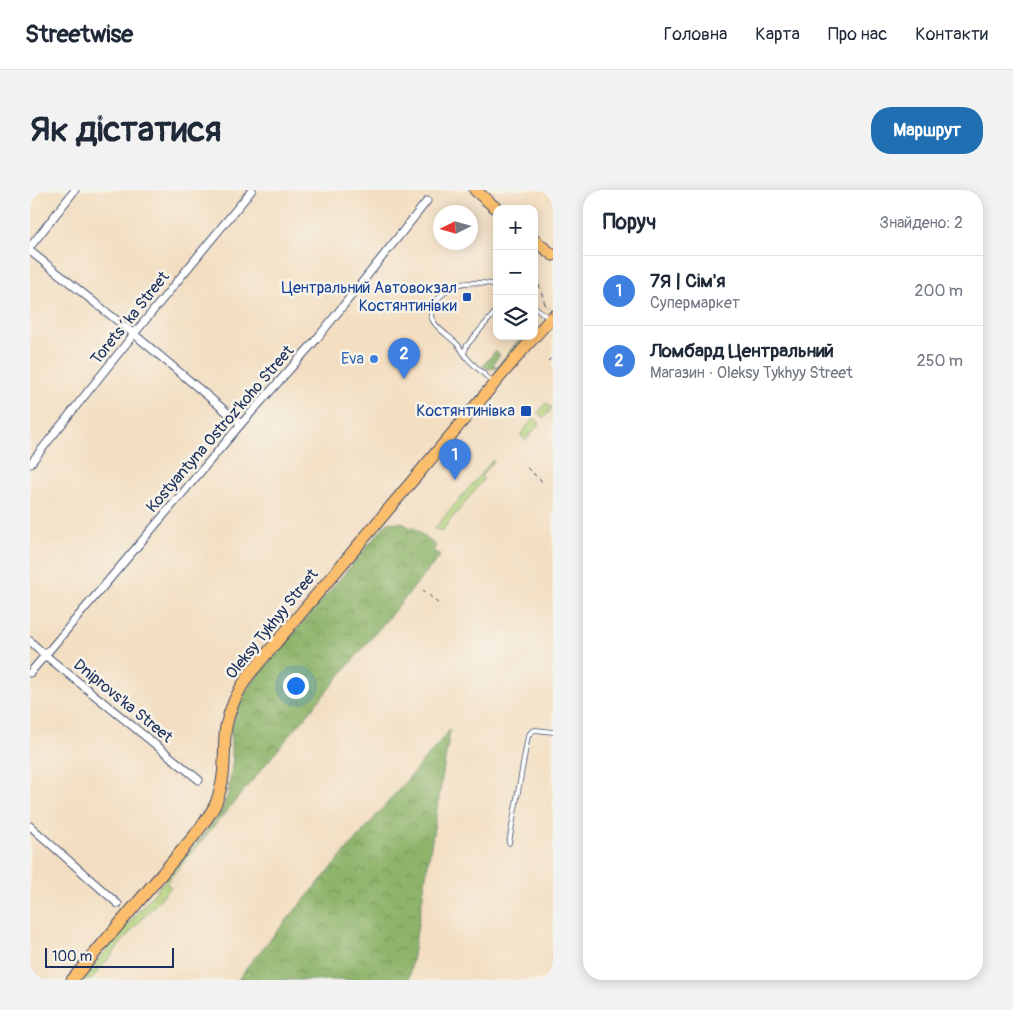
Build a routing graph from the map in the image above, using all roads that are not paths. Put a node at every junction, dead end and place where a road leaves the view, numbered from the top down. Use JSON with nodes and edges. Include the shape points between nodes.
{"nodes":[{"id":1,"x":76,"y":190,"type":"edge"},
{"id":2,"x":252,"y":190,"type":"edge"},
{"id":3,"x":475,"y":190,"type":"edge"},
{"id":4,"x":427,"y":201,"type":"dead end"},
{"id":5,"x":493,"y":206,"type":"edge"},
{"id":6,"x":538,"y":243,"type":"edge"},
{"id":7,"x":30,"y":249,"type":"edge"},
{"id":8,"x":553,"y":255,"type":"edge"},
{"id":9,"x":493,"y":285,"type":"edge"},
{"id":10,"x":538,"y":308,"type":"edge"},
{"id":11,"x":493,"y":315,"type":"edge"},
{"id":12,"x":552,"y":317,"type":"edge"},
{"id":13,"x":134,"y":334,"type":"junction"},
{"id":14,"x":464,"y":353,"type":"junction"},
{"id":15,"x":494,"y":384,"type":"junction"},
{"id":16,"x":241,"y":424,"type":"junction"},
{"id":17,"x":30,"y":464,"type":"edge"},
{"id":18,"x":30,"y":641,"type":"edge"},
{"id":19,"x":45,"y":655,"type":"junction"},
{"id":20,"x":30,"y":673,"type":"edge"},
{"id":21,"x":553,"y":732,"type":"edge"},
{"id":22,"x":199,"y":780,"type":"dead end"},
{"id":23,"x":30,"y":826,"type":"edge"},
{"id":24,"x":509,"y":843,"type":"dead end"},
{"id":25,"x":118,"y":904,"type":"dead end"},
{"id":26,"x":72,"y":980,"type":"edge"}],
"edges":[{"from":1,"to":7,"type":"street"},
{"from":2,"to":13,"type":"street","name":"Toretsʹka Street"},
{"from":3,"to":5,"type":"main road"},
{"from":4,"to":16,"type":"street","name":"Kostyantyna Ostroz'koho Street","via":[[315,341]]},
{"from":6,"to":8,"type":"main road"},
{"from":7,"to":13,"type":"street"},
{"from":9,"to":14,"type":"lane","via":[[470,282],[448,289],[434,303],[432,316],[435,324]]},
{"from":10,"to":12,"type":"lane"},
{"from":11,"to":14,"type":"lane","via":[[466,345]]},
{"from":12,"to":15,"type":"main road","name":"Oleksy Tykhyy Street"},
{"from":13,"to":16,"type":"street"},
{"from":13,"to":17,"type":"street","name":"Toretsʹka Street"},
{"from":14,"to":15,"type":"lane"},
{"from":15,"to":26,"type":"main road","name":"Oleksy Tykhyy Street","via":[[248,676],[234,700],[226,726],[221,784],[212,812]]},
{"from":16,"to":19,"type":"street","name":"Kostyantyna Ostroz'koho Street"},
{"from":18,"to":19,"type":"street","name":"Dniprovs'ka Street"},
{"from":19,"to":20,"type":"street","name":"Kostyantyna Ostroz'koho Street"},
{"from":19,"to":22,"type":"street","name":"Dniprovs'ka Street"},
{"from":21,"to":24,"type":"lane","via":[[536,730],[528,736]]},
{"from":23,"to":25,"type":"street"}]}
